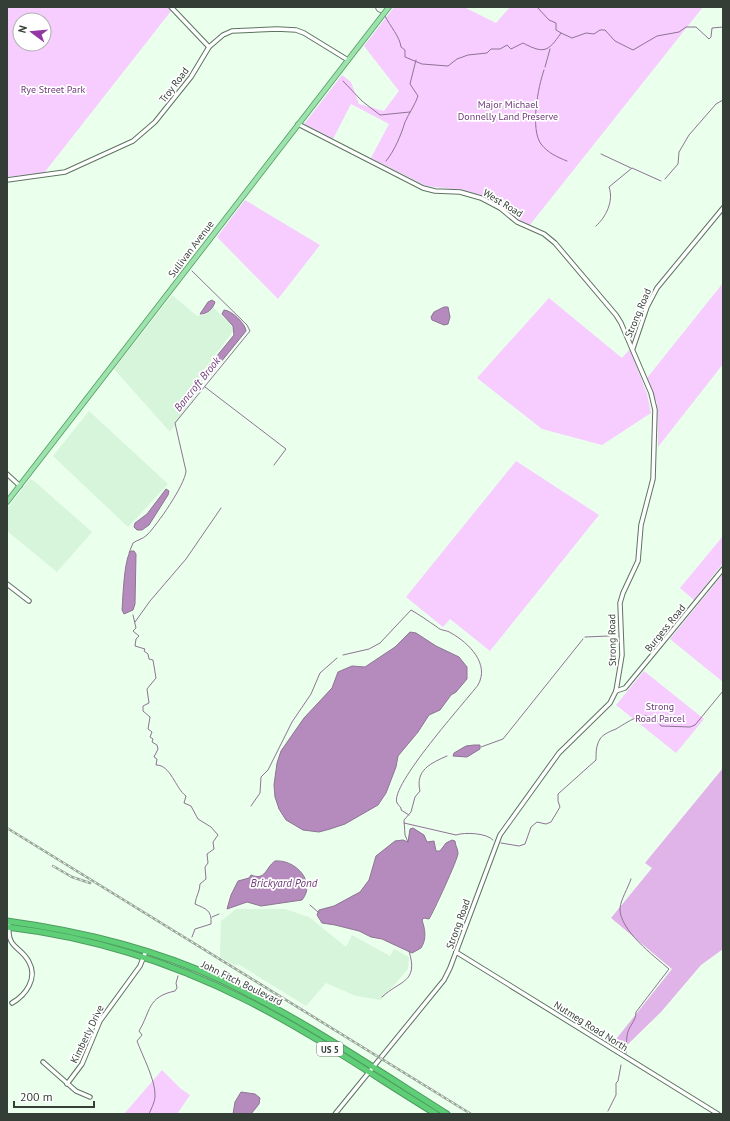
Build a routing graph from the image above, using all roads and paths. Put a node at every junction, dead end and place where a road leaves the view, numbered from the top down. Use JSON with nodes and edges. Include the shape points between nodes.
{"nodes":[{"id":1,"x":172,"y":7,"type":"edge"},
{"id":2,"x":389,"y":7,"type":"edge"},
{"id":3,"x":209,"y":47,"type":"junction"},
{"id":4,"x":348,"y":60,"type":"junction"},
{"id":5,"x":298,"y":124,"type":"junction"},
{"id":6,"x":7,"y":180,"type":"edge"},
{"id":7,"x":723,"y":208,"type":"edge"},
{"id":8,"x":633,"y":348,"type":"junction"},
{"id":9,"x":7,"y":474,"type":"edge"},
{"id":10,"x":20,"y":486,"type":"junction"},
{"id":11,"x":7,"y":502,"type":"edge"},
{"id":12,"x":723,"y":569,"type":"edge"},
{"id":13,"x":7,"y":584,"type":"edge"},
{"id":14,"x":29,"y":601,"type":"dead end"},
{"id":15,"x":616,"y":691,"type":"junction"},
{"id":16,"x":8,"y":921,"type":"edge"},
{"id":17,"x":8,"y":927,"type":"edge"},
{"id":18,"x":73,"y":935,"type":"junction"},
{"id":19,"x":110,"y":944,"type":"junction"},
{"id":20,"x":146,"y":951,"type":"junction"},
{"id":21,"x":456,"y":952,"type":"junction"},
{"id":22,"x":144,"y":957,"type":"junction"},
{"id":23,"x":225,"y":982,"type":"junction"},
{"id":24,"x":222,"y":988,"type":"junction"},
{"id":25,"x":12,"y":1003,"type":"dead end"},
{"id":26,"x":43,"y":1062,"type":"dead end"},
{"id":27,"x":373,"y":1068,"type":"junction"},
{"id":28,"x":369,"y":1073,"type":"junction"},
{"id":29,"x":67,"y":1084,"type":"junction"},
{"id":30,"x":90,"y":1096,"type":"dead end"},
{"id":31,"x":335,"y":1114,"type":"edge"},
{"id":32,"x":436,"y":1114,"type":"edge"},
{"id":33,"x":447,"y":1114,"type":"edge"},
{"id":34,"x":718,"y":1114,"type":"edge"}],
"edges":[{"from":1,"to":3,"type":"street"},
{"from":2,"to":4,"type":"main road","name":"Sullivan Avenue"},
{"from":3,"to":4,"type":"street","name":"Troy Road","via":[[223,35],[239,29],[286,29],[304,33]]},
{"from":3,"to":6,"type":"street","name":"Troy Road","via":[[191,76],[155,122],[133,142],[65,172]]},
{"from":4,"to":5,"type":"main road","name":"Sullivan Avenue"},
{"from":5,"to":8,"type":"street","name":"West Road","via":[[423,188],[460,192],[481,198],[500,208],[517,222],[544,234],[616,314]]},
{"from":5,"to":10,"type":"main road","name":"Sullivan Avenue"},
{"from":7,"to":8,"type":"street","name":"Strong Road","via":[[657,288]]},
{"from":8,"to":15,"type":"street","name":"Strong Road","via":[[654,404],[655,465],[641,525],[638,561],[622,593],[620,603],[622,654]]},
{"from":9,"to":10,"type":"street"},
{"from":10,"to":11,"type":"main road","name":"Sullivan Avenue"},
{"from":12,"to":15,"type":"street","name":"Burgess Road","via":[[625,688]]},
{"from":13,"to":14,"type":"street"},
{"from":15,"to":21,"type":"street","name":"Strong Road","via":[[610,703],[559,752],[500,835]]},
{"from":16,"to":17,"type":"street"},
{"from":16,"to":18,"type":"highway","name":"John Fitch Boulevard","number":"US 5"},
{"from":17,"to":18,"type":"highway","name":"John Fitch Boulevard","number":"US 5"},
{"from":17,"to":25,"type":"street","via":[[10,942],[29,962],[32,980],[26,992]]},
{"from":18,"to":19,"type":"highway","name":"John Fitch Boulevard","number":"US 5"},
{"from":19,"to":20,"type":"highway","name":"John Fitch Boulevard","number":"US 5"},
{"from":19,"to":22,"type":"highway","name":"John Fitch Boulevard","number":"US 5"},
{"from":20,"to":22,"type":"street","name":"Kimberly Drive"},
{"from":20,"to":23,"type":"highway","name":"John Fitch Boulevard","number":"US 5"},
{"from":21,"to":27,"type":"street","name":"Strong Road","via":[[439,987]]},
{"from":21,"to":34,"type":"street","name":"Nutmeg Road North"},
{"from":22,"to":24,"type":"highway","name":"John Fitch Boulevard","number":"US 5"},
{"from":22,"to":29,"type":"street","name":"Kimberly Drive","via":[[102,1016],[82,1064]]},
{"from":23,"to":24,"type":"highway"},
{"from":23,"to":27,"type":"highway","name":"John Fitch Boulevard","number":"US 5","via":[[279,1011]]},
{"from":24,"to":28,"type":"highway","name":"John Fitch Boulevard","number":"US 5","via":[[274,1015]]},
{"from":26,"to":29,"type":"street"},
{"from":27,"to":28,"type":"street","name":"Strong Road"},
{"from":27,"to":33,"type":"highway","name":"John Fitch Boulevard","number":"US 5"},
{"from":28,"to":31,"type":"street","name":"Strong Road"},
{"from":28,"to":32,"type":"highway","name":"John Fitch Boulevard","number":"US 5"},
{"from":29,"to":30,"type":"street","via":[[76,1091]]}]}
